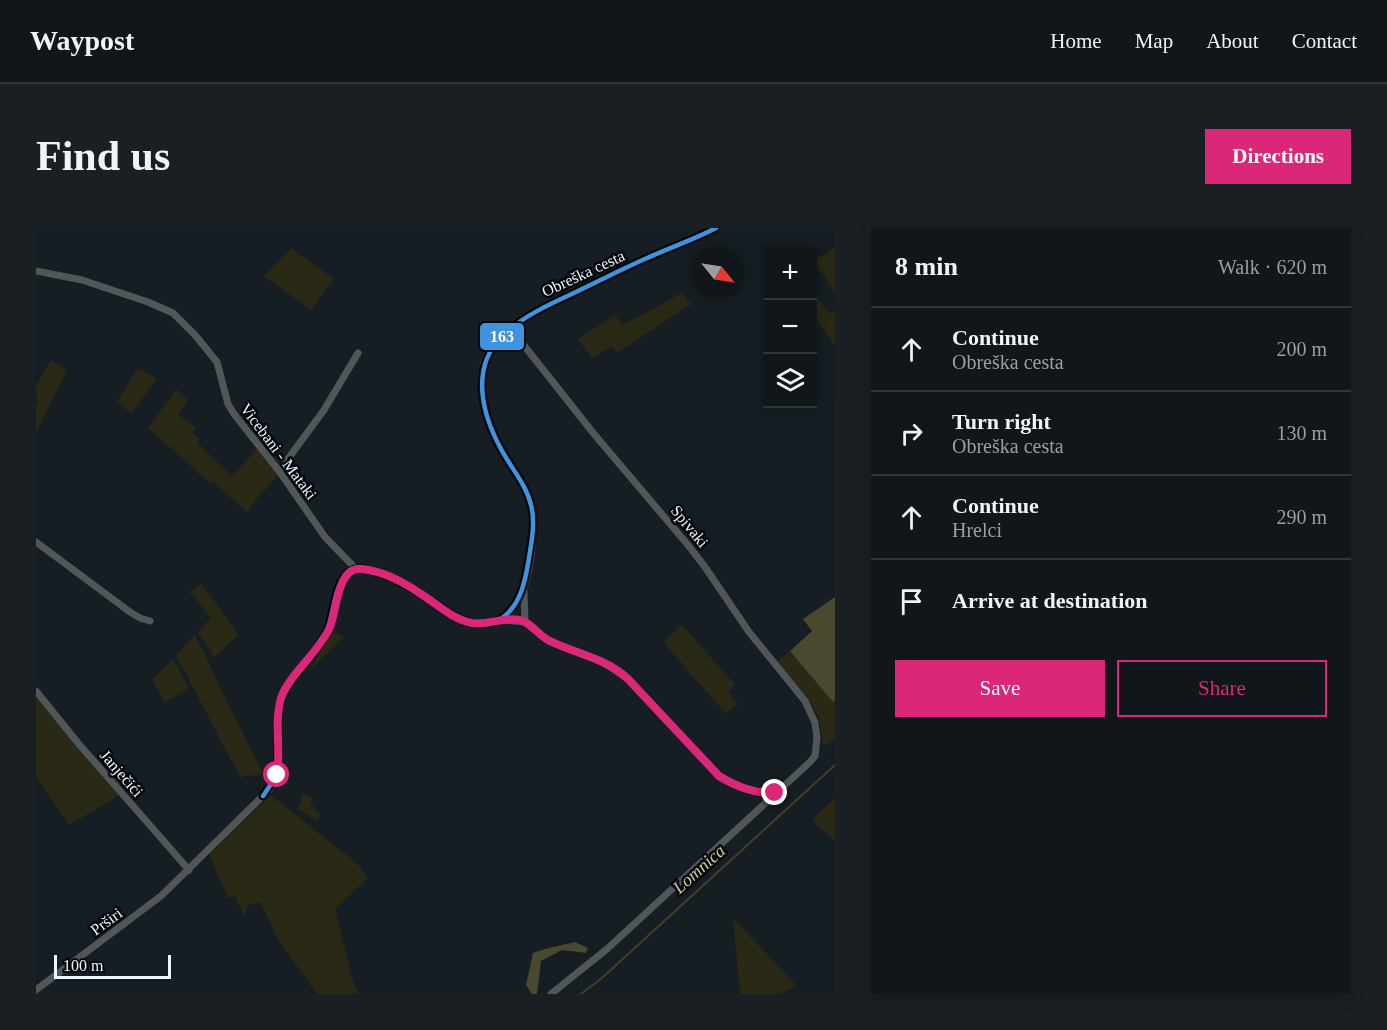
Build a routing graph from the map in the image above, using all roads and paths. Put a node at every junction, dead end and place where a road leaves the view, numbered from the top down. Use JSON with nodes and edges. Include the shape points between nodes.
{"nodes":[{"id":1,"x":716,"y":228,"type":"edge"},
{"id":2,"x":36,"y":271,"type":"edge"},
{"id":3,"x":511,"y":329,"type":"junction"},
{"id":4,"x":358,"y":353,"type":"dead end"},
{"id":5,"x":279,"y":471,"type":"junction"},
{"id":6,"x":36,"y":542,"type":"edge"},
{"id":7,"x":356,"y":569,"type":"junction"},
{"id":8,"x":524,"y":589,"type":"junction"},
{"id":9,"x":500,"y":620,"type":"junction"},
{"id":10,"x":150,"y":621,"type":"dead end"},
{"id":11,"x":525,"y":622,"type":"junction"},
{"id":12,"x":36,"y":691,"type":"edge"},
{"id":13,"x":775,"y":793,"type":"junction"},
{"id":14,"x":189,"y":870,"type":"junction"},
{"id":15,"x":36,"y":990,"type":"edge"},
{"id":16,"x":551,"y":994,"type":"edge"}],
"edges":[{"from":1,"to":3,"type":"street","name":"Obreška cesta","via":[[542,307]]},
{"from":2,"to":5,"type":"street","name":"Vicebani - Mataki","via":[[82,280],[148,302],[181,320],[213,355],[231,409]]},
{"from":3,"to":8,"type":"street","name":"Obreška cesta","via":[[490,349],[481,379],[495,437],[532,506],[533,528]]},
{"from":3,"to":13,"type":"street","name":"Spivaki","via":[[694,552],[749,632],[805,701],[815,723],[815,756]]},
{"from":4,"to":5,"type":"street","via":[[324,410]]},
{"from":5,"to":7,"type":"street","name":"Vicebani - Mataki","via":[[325,537]]},
{"from":6,"to":10,"type":"street","via":[[130,612]]},
{"from":7,"to":9,"type":"street","via":[[396,580],[460,620],[484,624]]},
{"from":7,"to":14,"type":"street","via":[[339,588],[326,634],[282,697],[279,765],[274,782]]},
{"from":8,"to":9,"type":"street","name":"Obreška cesta"},
{"from":8,"to":11,"type":"street"},
{"from":9,"to":11,"type":"street"},
{"from":11,"to":13,"type":"street","via":[[547,640],[621,673],[719,776],[751,790]]},
{"from":12,"to":14,"type":"street","name":"Janječići"},
{"from":13,"to":16,"type":"street","via":[[607,949]]},
{"from":14,"to":15,"type":"street","name":"Prširi"}]}
